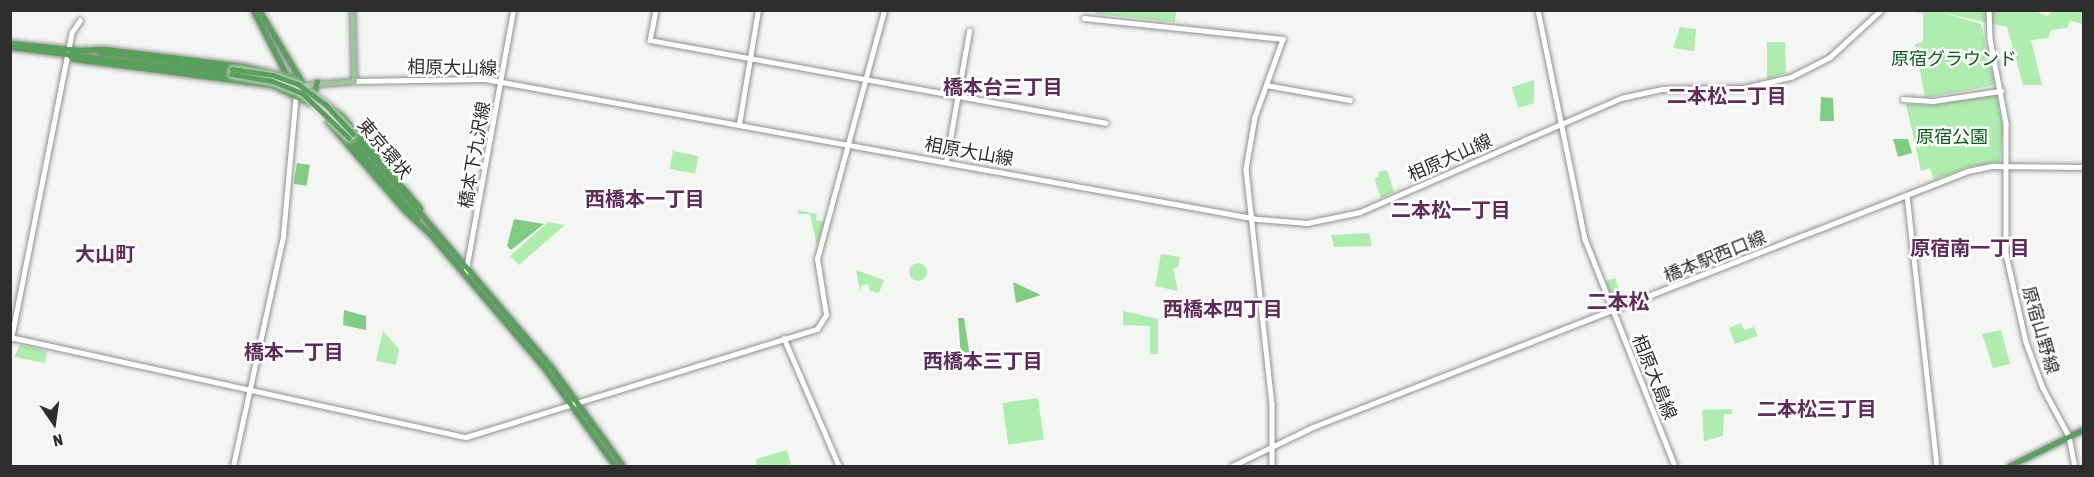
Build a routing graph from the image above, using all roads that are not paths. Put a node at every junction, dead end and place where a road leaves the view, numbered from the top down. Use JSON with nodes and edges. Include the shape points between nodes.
{"nodes":[{"id":1,"x":253,"y":10,"type":"edge"},
{"id":2,"x":259,"y":10,"type":"edge"},
{"id":3,"x":352,"y":10,"type":"edge"},
{"id":4,"x":513,"y":10,"type":"edge"},
{"id":5,"x":656,"y":10,"type":"edge"},
{"id":6,"x":758,"y":10,"type":"edge"},
{"id":7,"x":884,"y":10,"type":"edge"},
{"id":8,"x":1538,"y":10,"type":"edge"},
{"id":9,"x":1881,"y":10,"type":"edge"},
{"id":10,"x":1989,"y":10,"type":"edge"},
{"id":11,"x":1084,"y":18,"type":"dead end"},
{"id":12,"x":80,"y":20,"type":"dead end"},
{"id":13,"x":969,"y":31,"type":"dead end"},
{"id":14,"x":10,"y":43,"type":"edge"},
{"id":15,"x":10,"y":47,"type":"edge"},
{"id":16,"x":78,"y":50,"type":"junction"},
{"id":17,"x":69,"y":52,"type":"junction"},
{"id":18,"x":279,"y":57,"type":"junction"},
{"id":19,"x":750,"y":58,"type":"junction"},
{"id":20,"x":268,"y":70,"type":"junction"},
{"id":21,"x":231,"y":72,"type":"junction"},
{"id":22,"x":291,"y":77,"type":"junction"},
{"id":23,"x":866,"y":79,"type":"junction"},
{"id":24,"x":317,"y":81,"type":"junction"},
{"id":25,"x":354,"y":81,"type":"junction"},
{"id":26,"x":300,"y":82,"type":"junction"},
{"id":27,"x":502,"y":82,"type":"junction"},
{"id":28,"x":1266,"y":85,"type":"junction"},
{"id":29,"x":314,"y":91,"type":"junction"},
{"id":30,"x":2001,"y":91,"type":"junction"},
{"id":31,"x":296,"y":94,"type":"junction"},
{"id":32,"x":958,"y":95,"type":"junction"},
{"id":33,"x":1903,"y":99,"type":"dead end"},
{"id":34,"x":1350,"y":100,"type":"dead end"},
{"id":35,"x":1106,"y":123,"type":"dead end"},
{"id":36,"x":1562,"y":123,"type":"junction"},
{"id":37,"x":739,"y":124,"type":"junction"},
{"id":38,"x":351,"y":136,"type":"junction"},
{"id":39,"x":848,"y":144,"type":"junction"},
{"id":40,"x":946,"y":162,"type":"junction"},
{"id":41,"x":2005,"y":166,"type":"junction"},
{"id":42,"x":2084,"y":167,"type":"edge"},
{"id":43,"x":1907,"y":195,"type":"junction"},
{"id":44,"x":1250,"y":218,"type":"junction"},
{"id":45,"x":428,"y":221,"type":"junction"},
{"id":46,"x":431,"y":235,"type":"junction"},
{"id":47,"x":468,"y":268,"type":"junction"},
{"id":48,"x":465,"y":275,"type":"junction"},
{"id":49,"x":1614,"y":312,"type":"junction"},
{"id":50,"x":11,"y":338,"type":"edge"},
{"id":51,"x":784,"y":339,"type":"junction"},
{"id":52,"x":250,"y":387,"type":"junction"},
{"id":53,"x":574,"y":402,"type":"junction"},
{"id":54,"x":2084,"y":429,"type":"edge"},
{"id":55,"x":2069,"y":436,"type":"junction"},
{"id":56,"x":1270,"y":448,"type":"junction"},
{"id":57,"x":233,"y":466,"type":"edge"},
{"id":58,"x":615,"y":466,"type":"edge"},
{"id":59,"x":622,"y":466,"type":"edge"},
{"id":60,"x":839,"y":466,"type":"edge"},
{"id":61,"x":1232,"y":466,"type":"edge"},
{"id":62,"x":1272,"y":466,"type":"edge"},
{"id":63,"x":1675,"y":466,"type":"edge"},
{"id":64,"x":1937,"y":466,"type":"edge"},
{"id":65,"x":2009,"y":466,"type":"edge"},
{"id":66,"x":2075,"y":466,"type":"edge"}],
"edges":[{"from":1,"to":18,"type":"highway"},
{"from":2,"to":26,"type":"highway"},
{"from":3,"to":25,"type":"main road"},
{"from":4,"to":27,"type":"street","name":"橋本下九沢線"},
{"from":5,"to":19,"type":"street","via":[[650,40]]},
{"from":6,"to":19,"type":"street"},
{"from":7,"to":23,"type":"street"},
{"from":8,"to":36,"type":"street","name":"相原大島線"},
{"from":9,"to":36,"type":"street","name":"相原大山線","via":[[1830,57],[1791,77],[1744,88],[1638,93]]},
{"from":10,"to":30,"type":"street","name":"原宿山野線","via":[[1990,39]]},
{"from":11,"to":28,"type":"street","via":[[1283,39]]},
{"from":12,"to":17,"type":"street","via":[[72,32]]},
{"from":13,"to":32,"type":"street"},
{"from":14,"to":17,"type":"highway","name":"東京環状"},
{"from":15,"to":17,"type":"highway","name":"東京環状"},
{"from":16,"to":17,"type":"highway","name":"東京環状"},
{"from":16,"to":20,"type":"highway","via":[[104,49]]},
{"from":16,"to":21,"type":"highway","name":"東京環状"},
{"from":17,"to":21,"type":"highway","name":"東京環状"},
{"from":17,"to":31,"type":"highway","via":[[74,59],[263,84]]},
{"from":17,"to":50,"type":"street"},
{"from":18,"to":20,"type":"highway","via":[[276,68]]},
{"from":18,"to":22,"type":"highway"},
{"from":19,"to":23,"type":"street"},
{"from":19,"to":37,"type":"street"},
{"from":20,"to":22,"type":"highway"},
{"from":21,"to":38,"type":"highway","name":"東京環状","bridge":true,"via":[[273,75],[298,84],[325,104]]},
{"from":22,"to":26,"type":"highway"},
{"from":22,"to":31,"type":"highway"},
{"from":23,"to":32,"type":"street"},
{"from":23,"to":39,"type":"street"},
{"from":24,"to":25,"type":"main road"},
{"from":24,"to":26,"type":"main road"},
{"from":24,"to":29,"type":"highway"},
{"from":25,"to":27,"type":"street","name":"相原大山線","via":[[477,78]]},
{"from":26,"to":29,"type":"highway"},
{"from":26,"to":31,"type":"highway"},
{"from":27,"to":37,"type":"street","name":"相原大山線"},
{"from":27,"to":47,"type":"street","name":"橋本下九沢線"},
{"from":28,"to":34,"type":"street"},
{"from":28,"to":44,"type":"street","via":[[1248,148]]},
{"from":29,"to":45,"type":"highway","via":[[354,128]]},
{"from":30,"to":33,"type":"street","via":[[1933,101]]},
{"from":30,"to":41,"type":"street","name":"原宿山野線"},
{"from":31,"to":46,"type":"highway","via":[[320,113],[404,210]]},
{"from":31,"to":52,"type":"street","via":[[283,236]]},
{"from":32,"to":35,"type":"street"},
{"from":32,"to":40,"type":"street"},
{"from":36,"to":44,"type":"street","name":"相原大山線","via":[[1342,218],[1294,224]]},
{"from":36,"to":49,"type":"street","name":"相原大島線","via":[[1584,235]]},
{"from":37,"to":39,"type":"street","name":"相原大山線"},
{"from":38,"to":45,"type":"highway","name":"東京環状"},
{"from":38,"to":46,"type":"highway","name":"東京環状"},
{"from":39,"to":40,"type":"street","name":"相原大山線"},
{"from":39,"to":51,"type":"street","via":[[817,262],[825,320],[817,329]]},
{"from":40,"to":44,"type":"street","name":"相原大山線"},
{"from":41,"to":42,"type":"street","name":"橋本駅西口線"},
{"from":41,"to":43,"type":"street","name":"橋本駅西口線","via":[[1968,171]]},
{"from":41,"to":55,"type":"street","name":"原宿山野線","via":[[2004,239],[2019,318],[2038,376]]},
{"from":43,"to":49,"type":"street","name":"橋本駅西口線"},
{"from":43,"to":64,"type":"street"},
{"from":44,"to":56,"type":"street","via":[[1272,404]]},
{"from":45,"to":47,"type":"highway","name":"東京環状"},
{"from":46,"to":48,"type":"highway","name":"東京環状"},
{"from":47,"to":48,"type":"street","name":"橋本下九沢線"},
{"from":47,"to":53,"type":"highway","name":"東京環状"},
{"from":48,"to":53,"type":"highway","name":"東京環状"},
{"from":49,"to":56,"type":"street","name":"橋本駅西口線","via":[[1313,427]]},
{"from":49,"to":63,"type":"street","name":"相原大島線"},
{"from":50,"to":52,"type":"street"},
{"from":51,"to":53,"type":"street"},
{"from":51,"to":60,"type":"street"},
{"from":52,"to":53,"type":"street","via":[[466,437]]},
{"from":52,"to":57,"type":"street"},
{"from":53,"to":58,"type":"highway","name":"東京環状"},
{"from":53,"to":59,"type":"highway","name":"東京環状"},
{"from":54,"to":55,"type":"highway"},
{"from":55,"to":65,"type":"highway"},
{"from":55,"to":66,"type":"street","name":"原宿山野線"},
{"from":56,"to":61,"type":"street","name":"橋本駅西口線"},
{"from":56,"to":62,"type":"street"}]}
